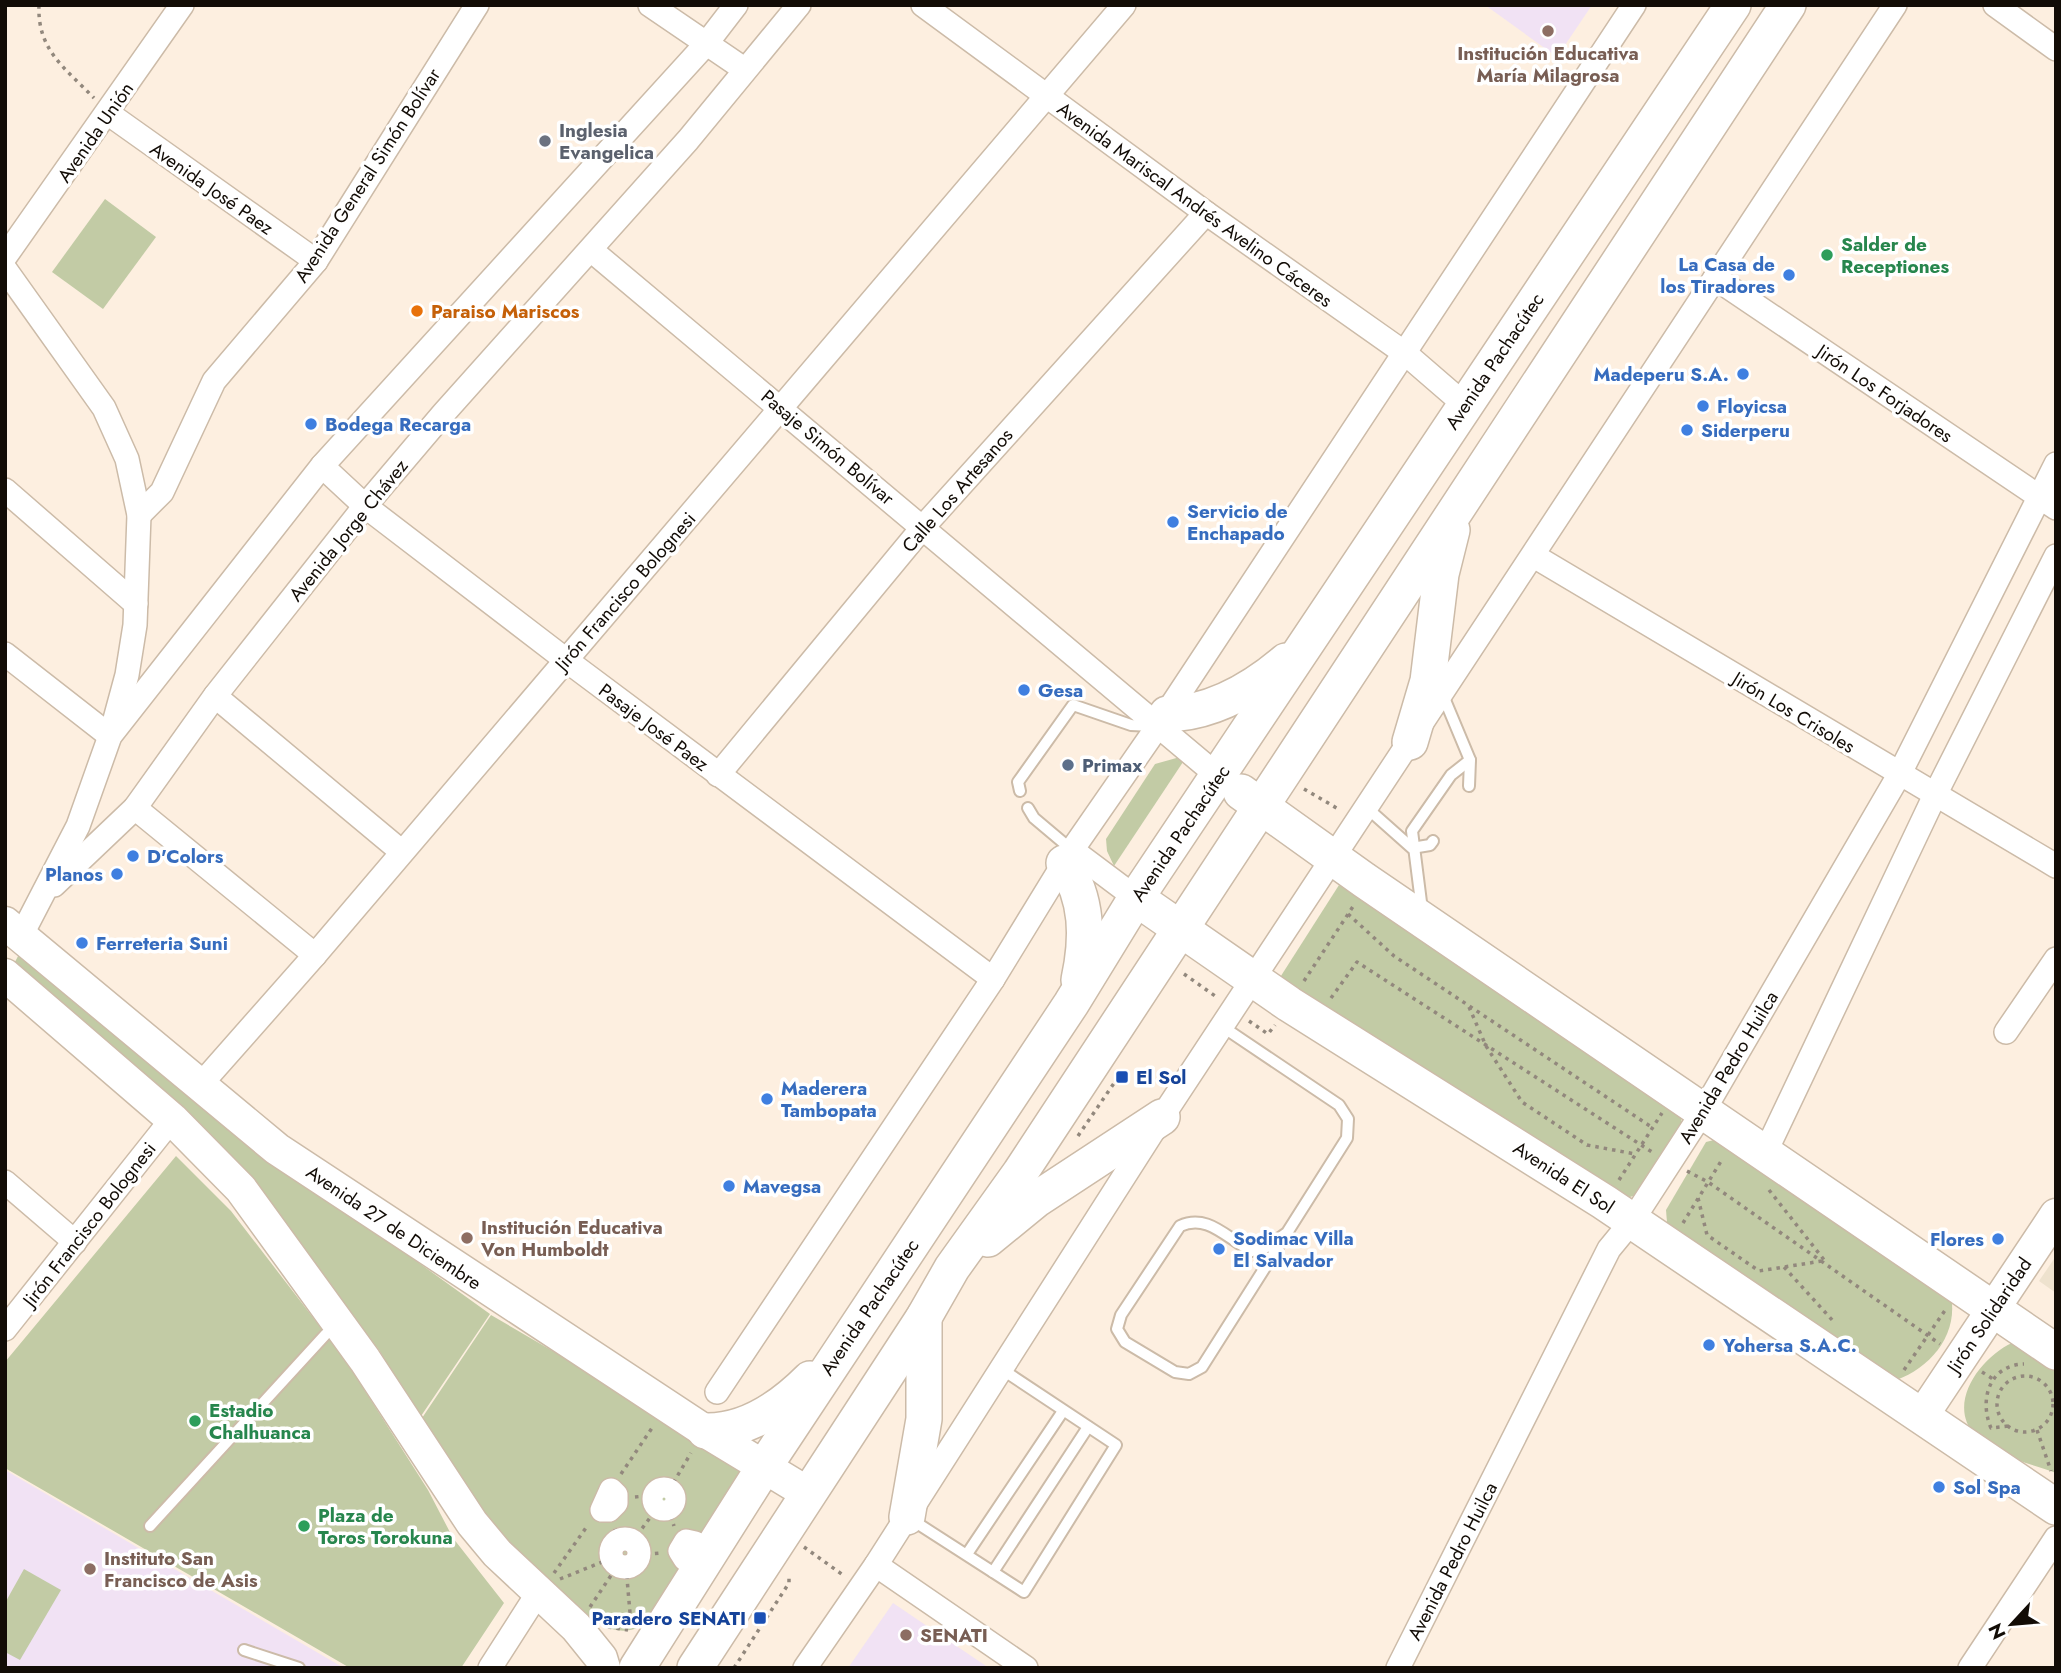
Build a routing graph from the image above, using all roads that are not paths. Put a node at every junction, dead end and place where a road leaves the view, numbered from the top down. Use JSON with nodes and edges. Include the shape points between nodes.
{"nodes":[{"id":1,"x":182,"y":5,"type":"edge"},
{"id":2,"x":477,"y":5,"type":"edge"},
{"id":3,"x":650,"y":5,"type":"edge"},
{"id":4,"x":736,"y":5,"type":"edge"},
{"id":5,"x":799,"y":5,"type":"edge"},
{"id":6,"x":923,"y":5,"type":"edge"},
{"id":7,"x":1124,"y":5,"type":"edge"},
{"id":8,"x":1634,"y":5,"type":"edge"},
{"id":9,"x":1788,"y":5,"type":"edge"},
{"id":10,"x":1895,"y":5,"type":"edge"},
{"id":11,"x":1995,"y":5,"type":"edge"},
{"id":12,"x":1731,"y":6,"type":"edge"},
{"id":13,"x":706,"y":44,"type":"junction"},
{"id":14,"x":2056,"y":50,"type":"edge"},
{"id":15,"x":744,"y":69,"type":"junction"},
{"id":16,"x":1048,"y":98,"type":"junction"},
{"id":17,"x":108,"y":114,"type":"junction"},
{"id":18,"x":1206,"y":213,"type":"junction"},
{"id":19,"x":592,"y":250,"type":"junction"},
{"id":20,"x":5,"y":257,"type":"edge"},
{"id":21,"x":316,"y":261,"type":"junction"},
{"id":22,"x":5,"y":269,"type":"edge"},
{"id":23,"x":1715,"y":278,"type":"junction"},
{"id":24,"x":1406,"y":354,"type":"junction"},
{"id":25,"x":1465,"y":405,"type":"junction"},
{"id":26,"x":782,"y":408,"type":"junction"},
{"id":27,"x":2056,"y":464,"type":"edge"},
{"id":28,"x":323,"y":466,"type":"junction"},
{"id":29,"x":5,"y":490,"type":"edge"},
{"id":30,"x":2047,"y":502,"type":"edge"},
{"id":31,"x":1459,"y":503,"type":"junction"},
{"id":32,"x":365,"y":506,"type":"junction"},
{"id":33,"x":139,"y":515,"type":"junction"},
{"id":34,"x":923,"y":527,"type":"junction"},
{"id":35,"x":1534,"y":556,"type":"junction"},
{"id":36,"x":2056,"y":556,"type":"edge"},
{"id":37,"x":136,"y":604,"type":"junction"},
{"id":38,"x":1302,"y":648,"type":"junction"},
{"id":39,"x":5,"y":654,"type":"edge"},
{"id":40,"x":566,"y":660,"type":"junction"},
{"id":41,"x":1442,"y":693,"type":"junction"},
{"id":42,"x":215,"y":696,"type":"junction"},
{"id":43,"x":1163,"y":720,"type":"junction"},
{"id":44,"x":110,"y":736,"type":"junction"},
{"id":45,"x":1410,"y":742,"type":"junction"},
{"id":46,"x":1470,"y":760,"type":"junction"},
{"id":47,"x":718,"y":775,"type":"junction"},
{"id":48,"x":1899,"y":775,"type":"junction"},
{"id":49,"x":1218,"y":776,"type":"junction"},
{"id":50,"x":1469,"y":786,"type":"dead end"},
{"id":51,"x":1020,"y":791,"type":"dead end"},
{"id":52,"x":1936,"y":793,"type":"junction"},
{"id":53,"x":1260,"y":806,"type":"junction"},
{"id":54,"x":135,"y":808,"type":"junction"},
{"id":55,"x":1033,"y":814,"type":"dead end"},
{"id":56,"x":1363,"y":815,"type":"junction"},
{"id":57,"x":1433,"y":841,"type":"dead end"},
{"id":58,"x":1412,"y":848,"type":"junction"},
{"id":59,"x":402,"y":852,"type":"junction"},
{"id":60,"x":1068,"y":856,"type":"junction"},
{"id":61,"x":1334,"y":859,"type":"junction"},
{"id":62,"x":2056,"y":866,"type":"edge"},
{"id":63,"x":1136,"y":898,"type":"junction"},
{"id":64,"x":39,"y":899,"type":"junction"},
{"id":65,"x":1423,"y":920,"type":"junction"},
{"id":66,"x":13,"y":929,"type":"edge"},
{"id":67,"x":1179,"y":929,"type":"junction"},
{"id":68,"x":315,"y":955,"type":"junction"},
{"id":69,"x":2056,"y":959,"type":"edge"},
{"id":70,"x":5,"y":967,"type":"edge"},
{"id":71,"x":5,"y":975,"type":"edge"},
{"id":72,"x":992,"y":979,"type":"junction"},
{"id":73,"x":1254,"y":980,"type":"junction"},
{"id":74,"x":1071,"y":1004,"type":"junction"},
{"id":75,"x":1223,"y":1027,"type":"junction"},
{"id":76,"x":2007,"y":1032,"type":"dead end"},
{"id":77,"x":202,"y":1083,"type":"junction"},
{"id":78,"x":1690,"y":1101,"type":"junction"},
{"id":79,"x":1163,"y":1117,"type":"junction"},
{"id":80,"x":172,"y":1119,"type":"junction"},
{"id":81,"x":1774,"y":1158,"type":"junction"},
{"id":82,"x":5,"y":1182,"type":"edge"},
{"id":83,"x":1618,"y":1211,"type":"junction"},
{"id":84,"x":2056,"y":1215,"type":"edge"},
{"id":85,"x":1288,"y":1232,"type":"junction"},
{"id":86,"x":75,"y":1242,"type":"junction"},
{"id":87,"x":952,"y":1268,"type":"junction"},
{"id":88,"x":1993,"y":1309,"type":"junction"},
{"id":89,"x":924,"y":1317,"type":"junction"},
{"id":90,"x":340,"y":1326,"type":"junction"},
{"id":91,"x":5,"y":1329,"type":"edge"},
{"id":92,"x":846,"y":1341,"type":"junction"},
{"id":93,"x":2040,"y":1367,"type":"edge"},
{"id":94,"x":1003,"y":1370,"type":"junction"},
{"id":95,"x":717,"y":1392,"type":"dead end"},
{"id":96,"x":1063,"y":1411,"type":"junction"},
{"id":97,"x":1922,"y":1416,"type":"junction"},
{"id":98,"x":1088,"y":1427,"type":"junction"},
{"id":99,"x":705,"y":1431,"type":"junction"},
{"id":100,"x":764,"y":1467,"type":"junction"},
{"id":101,"x":809,"y":1494,"type":"junction"},
{"id":102,"x":2050,"y":1503,"type":"edge"},
{"id":103,"x":908,"y":1517,"type":"junction"},
{"id":104,"x":150,"y":1526,"type":"dead end"},
{"id":105,"x":2056,"y":1538,"type":"edge"},
{"id":106,"x":632,"y":1542,"type":"road end"},
{"id":107,"x":967,"y":1555,"type":"junction"},
{"id":108,"x":619,"y":1563,"type":"road end"},
{"id":109,"x":876,"y":1565,"type":"junction"},
{"id":110,"x":993,"y":1572,"type":"junction"},
{"id":111,"x":542,"y":1589,"type":"junction"},
{"id":112,"x":244,"y":1650,"type":"dead end"},
{"id":113,"x":299,"y":1668,"type":"edge"},
{"id":114,"x":491,"y":1668,"type":"edge"},
{"id":115,"x":604,"y":1668,"type":"edge"},
{"id":116,"x":637,"y":1668,"type":"edge"},
{"id":117,"x":695,"y":1668,"type":"edge"},
{"id":118,"x":805,"y":1668,"type":"edge"},
{"id":119,"x":1026,"y":1668,"type":"edge"},
{"id":120,"x":1398,"y":1668,"type":"edge"},
{"id":121,"x":1970,"y":1668,"type":"edge"}],
"edges":[{"from":1,"to":17,"type":"street","name":"Avenida Unión"},
{"from":2,"to":21,"type":"street","name":"Avenida General Simón Bolívar"},
{"from":3,"to":13,"type":"street"},
{"from":4,"to":13,"type":"street","name":"Avenida Jorge Chávez"},
{"from":5,"to":15,"type":"street","name":"Avenida Jorge Chávez"},
{"from":6,"to":16,"type":"street","name":"Avenida Mariscal Andrés Avelino Cáceres"},
{"from":7,"to":16,"type":"street","name":"Jirón Francisco Bolognesi"},
{"from":8,"to":24,"type":"street"},
{"from":9,"to":31,"type":"main road"},
{"from":10,"to":23,"type":"street"},
{"from":11,"to":14,"type":"street"},
{"from":12,"to":25,"type":"main road","name":"Avenida Pachacútec"},
{"from":13,"to":15,"type":"street"},
{"from":13,"to":28,"type":"street","name":"Avenida Jorge Chávez"},
{"from":15,"to":19,"type":"street","name":"Avenida Jorge Chávez"},
{"from":16,"to":18,"type":"street","name":"Avenida Mariscal Andrés Avelino Cáceres"},
{"from":16,"to":26,"type":"street","name":"Jirón Francisco Bolognesi"},
{"from":17,"to":20,"type":"street","name":"Avenida Unión"},
{"from":17,"to":21,"type":"street","name":"Avenida José Paez"},
{"from":18,"to":24,"type":"street","name":"Avenida Mariscal Andrés Avelino Cáceres"},
{"from":18,"to":34,"type":"street","name":"Calle Los Artesanos"},
{"from":19,"to":26,"type":"street","name":"Pasaje Simón Bolívar"},
{"from":19,"to":32,"type":"street","name":"Avenida Jorge Chávez"},
{"from":21,"to":33,"type":"street","name":"Avenida General Simón Bolívar","via":[[214,381],[162,492]]},
{"from":22,"to":33,"type":"street","via":[[104,408],[127,459]]},
{"from":23,"to":30,"type":"street","name":"Jirón Los Forjadores"},
{"from":23,"to":35,"type":"street"},
{"from":24,"to":25,"type":"street","name":"Avenida Mariscal Andrés Avelino Cáceres"},
{"from":24,"to":43,"type":"street"},
{"from":25,"to":38,"type":"main road","name":"Avenida Pachacútec"},
{"from":26,"to":34,"type":"street","name":"Pasaje Simón Bolívar"},
{"from":26,"to":40,"type":"street","name":"Jirón Francisco Bolognesi"},
{"from":27,"to":30,"type":"street","name":"Avenida Pedro Huilca"},
{"from":28,"to":32,"type":"street","name":"Pasaje José Paez"},
{"from":28,"to":44,"type":"street","name":"Avenida Jorge Chávez"},
{"from":29,"to":37,"type":"street"},
{"from":30,"to":48,"type":"street","name":"Avenida Pedro Huilca"},
{"from":31,"to":45,"type":"main road","via":[[1441,574],[1428,681]]},
{"from":31,"to":53,"type":"main road"},
{"from":32,"to":40,"type":"street","name":"Pasaje José Paez"},
{"from":32,"to":42,"type":"street","name":"Avenida Jorge Chávez"},
{"from":33,"to":37,"type":"street"},
{"from":34,"to":43,"type":"street","name":"Pasaje Simón Bolívar"},
{"from":34,"to":47,"type":"street","name":"Calle Los Artesanos"},
{"from":35,"to":41,"type":"street"},
{"from":35,"to":48,"type":"street","name":"Jirón Los Crisoles"},
{"from":36,"to":52,"type":"street"},
{"from":37,"to":44,"type":"street","via":[[127,675]]},
{"from":38,"to":43,"type":"main road","via":[[1230,698]]},
{"from":38,"to":49,"type":"main road","name":"Avenida Pachacútec"},
{"from":39,"to":44,"type":"street"},
{"from":40,"to":47,"type":"street","name":"Pasaje José Paez"},
{"from":40,"to":59,"type":"street","name":"Jirón Francisco Bolognesi"},
{"from":41,"to":45,"type":"street"},
{"from":41,"to":46,"type":"lane"},
{"from":42,"to":54,"type":"street","name":"Avenida Jorge Chávez"},
{"from":42,"to":59,"type":"street"},
{"from":43,"to":49,"type":"street"},
{"from":43,"to":51,"type":"lane","via":[[1131,725],[1100,722],[1073,705],[1018,782]]},
{"from":43,"to":60,"type":"street"},
{"from":44,"to":64,"type":"street","name":"Avenida Jorge Chávez","via":[[78,826]]},
{"from":45,"to":56,"type":"street"},
{"from":46,"to":50,"type":"lane"},
{"from":46,"to":58,"type":"lane","via":[[1451,775],[1412,831]]},
{"from":47,"to":72,"type":"street","name":"Pasaje José Paez"},
{"from":48,"to":52,"type":"street","name":"Jirón Los Crisoles"},
{"from":48,"to":78,"type":"street","name":"Avenida Pedro Huilca"},
{"from":49,"to":53,"type":"main road"},
{"from":49,"to":63,"type":"main road","name":"Avenida Pachacútec"},
{"from":52,"to":62,"type":"street","name":"Jirón Los Crisoles"},
{"from":52,"to":81,"type":"street"},
{"from":53,"to":61,"type":"main road"},
{"from":53,"to":67,"type":"main road"},
{"from":54,"to":64,"type":"street","name":"Avenida Jorge Chávez"},
{"from":54,"to":68,"type":"street"},
{"from":55,"to":60,"type":"lane"},
{"from":56,"to":58,"type":"lane"},
{"from":56,"to":61,"type":"street"},
{"from":57,"to":58,"type":"lane"},
{"from":58,"to":65,"type":"lane"},
{"from":59,"to":68,"type":"street","name":"Jirón Francisco Bolognesi"},
{"from":60,"to":63,"type":"street","name":"Avenida El Sol"},
{"from":60,"to":72,"type":"street"},
{"from":60,"to":74,"type":"main road","via":[[1084,912],[1083,959]]},
{"from":61,"to":65,"type":"main road"},
{"from":61,"to":73,"type":"street"},
{"from":63,"to":67,"type":"main road","name":"Avenida El Sol"},
{"from":63,"to":74,"type":"main road","name":"Avenida Pachacútec"},
{"from":64,"to":66,"type":"street","name":"Avenida Jorge Chávez"},
{"from":65,"to":78,"type":"main road"},
{"from":66,"to":70,"type":"street"},
{"from":66,"to":77,"type":"street","name":"Avenida 27 de Diciembre"},
{"from":67,"to":73,"type":"main road","name":"Avenida El Sol"},
{"from":67,"to":87,"type":"main road","via":[[1020,1173]]},
{"from":68,"to":77,"type":"street","name":"Jirón Francisco Bolognesi"},
{"from":69,"to":76,"type":"street"},
{"from":71,"to":80,"type":"street"},
{"from":72,"to":95,"type":"street"},
{"from":73,"to":75,"type":"street"},
{"from":73,"to":83,"type":"main road","name":"Avenida El Sol"},
{"from":74,"to":92,"type":"main road","name":"Avenida Pachacútec"},
{"from":75,"to":79,"type":"street"},
{"from":75,"to":85,"type":"lane","via":[[1339,1105],[1348,1119],[1347,1138]]},
{"from":77,"to":99,"type":"street","name":"Avenida 27 de Diciembre","via":[[277,1149]]},
{"from":78,"to":81,"type":"main road"},
{"from":78,"to":83,"type":"street","name":"Avenida Pedro Huilca","via":[[1670,1162]]},
{"from":79,"to":87,"type":"main road","via":[[1037,1199]]},
{"from":79,"to":94,"type":"street"},
{"from":80,"to":86,"type":"street","name":"Jirón Francisco Bolognesi"},
{"from":80,"to":90,"type":"street","via":[[241,1189]]},
{"from":81,"to":88,"type":"main road"},
{"from":82,"to":86,"type":"street"},
{"from":83,"to":97,"type":"main road","name":"Avenida El Sol"},
{"from":83,"to":120,"type":"street","name":"Avenida Pedro Huilca","via":[[1609,1249]]},
{"from":84,"to":88,"type":"street","name":"Jirón Solidaridad"},
{"from":85,"to":85,"type":"lane","via":[[1252,1251],[1204,1222],[1191,1220],[1180,1226],[1121,1315],[1117,1329],[1125,1342],[1175,1372],[1189,1374],[1202,1367]]},
{"from":86,"to":91,"type":"street","name":"Jirón Francisco Bolognesi"},
{"from":87,"to":89,"type":"main road"},
{"from":88,"to":93,"type":"main road"},
{"from":88,"to":97,"type":"street","name":"Jirón Solidaridad"},
{"from":89,"to":101,"type":"main road"},
{"from":89,"to":103,"type":"main road","via":[[924,1419]]},
{"from":90,"to":104,"type":"lane","via":[[326,1334]]},
{"from":90,"to":111,"type":"street","via":[[472,1523]]},
{"from":92,"to":99,"type":"main road","via":[[803,1385],[753,1422],[728,1431]]},
{"from":92,"to":100,"type":"main road","name":"Avenida Pachacútec"},
{"from":94,"to":96,"type":"lane"},
{"from":94,"to":103,"type":"street"},
{"from":96,"to":98,"type":"lane"},
{"from":96,"to":107,"type":"lane"},
{"from":97,"to":102,"type":"main road","name":"Avenida El Sol"},
{"from":98,"to":110,"type":"lane"},
{"from":98,"to":110,"type":"lane","via":[[1116,1445],[1024,1592]]},
{"from":99,"to":100,"type":"street","name":"Avenida 27 de Diciembre"},
{"from":100,"to":101,"type":"street","name":"Avenida 27 de Diciembre"},
{"from":100,"to":116,"type":"main road","name":"Avenida Pachacútec"},
{"from":101,"to":117,"type":"main road"},
{"from":103,"to":107,"type":"lane"},
{"from":103,"to":109,"type":"street"},
{"from":105,"to":121,"type":"street"},
{"from":106,"to":108,"type":"street","via":[[615,1543]]},
{"from":107,"to":110,"type":"lane"},
{"from":109,"to":118,"type":"street"},
{"from":109,"to":119,"type":"street"},
{"from":111,"to":114,"type":"street"},
{"from":111,"to":115,"type":"street","via":[[601,1658]]},
{"from":112,"to":113,"type":"lane"}]}
